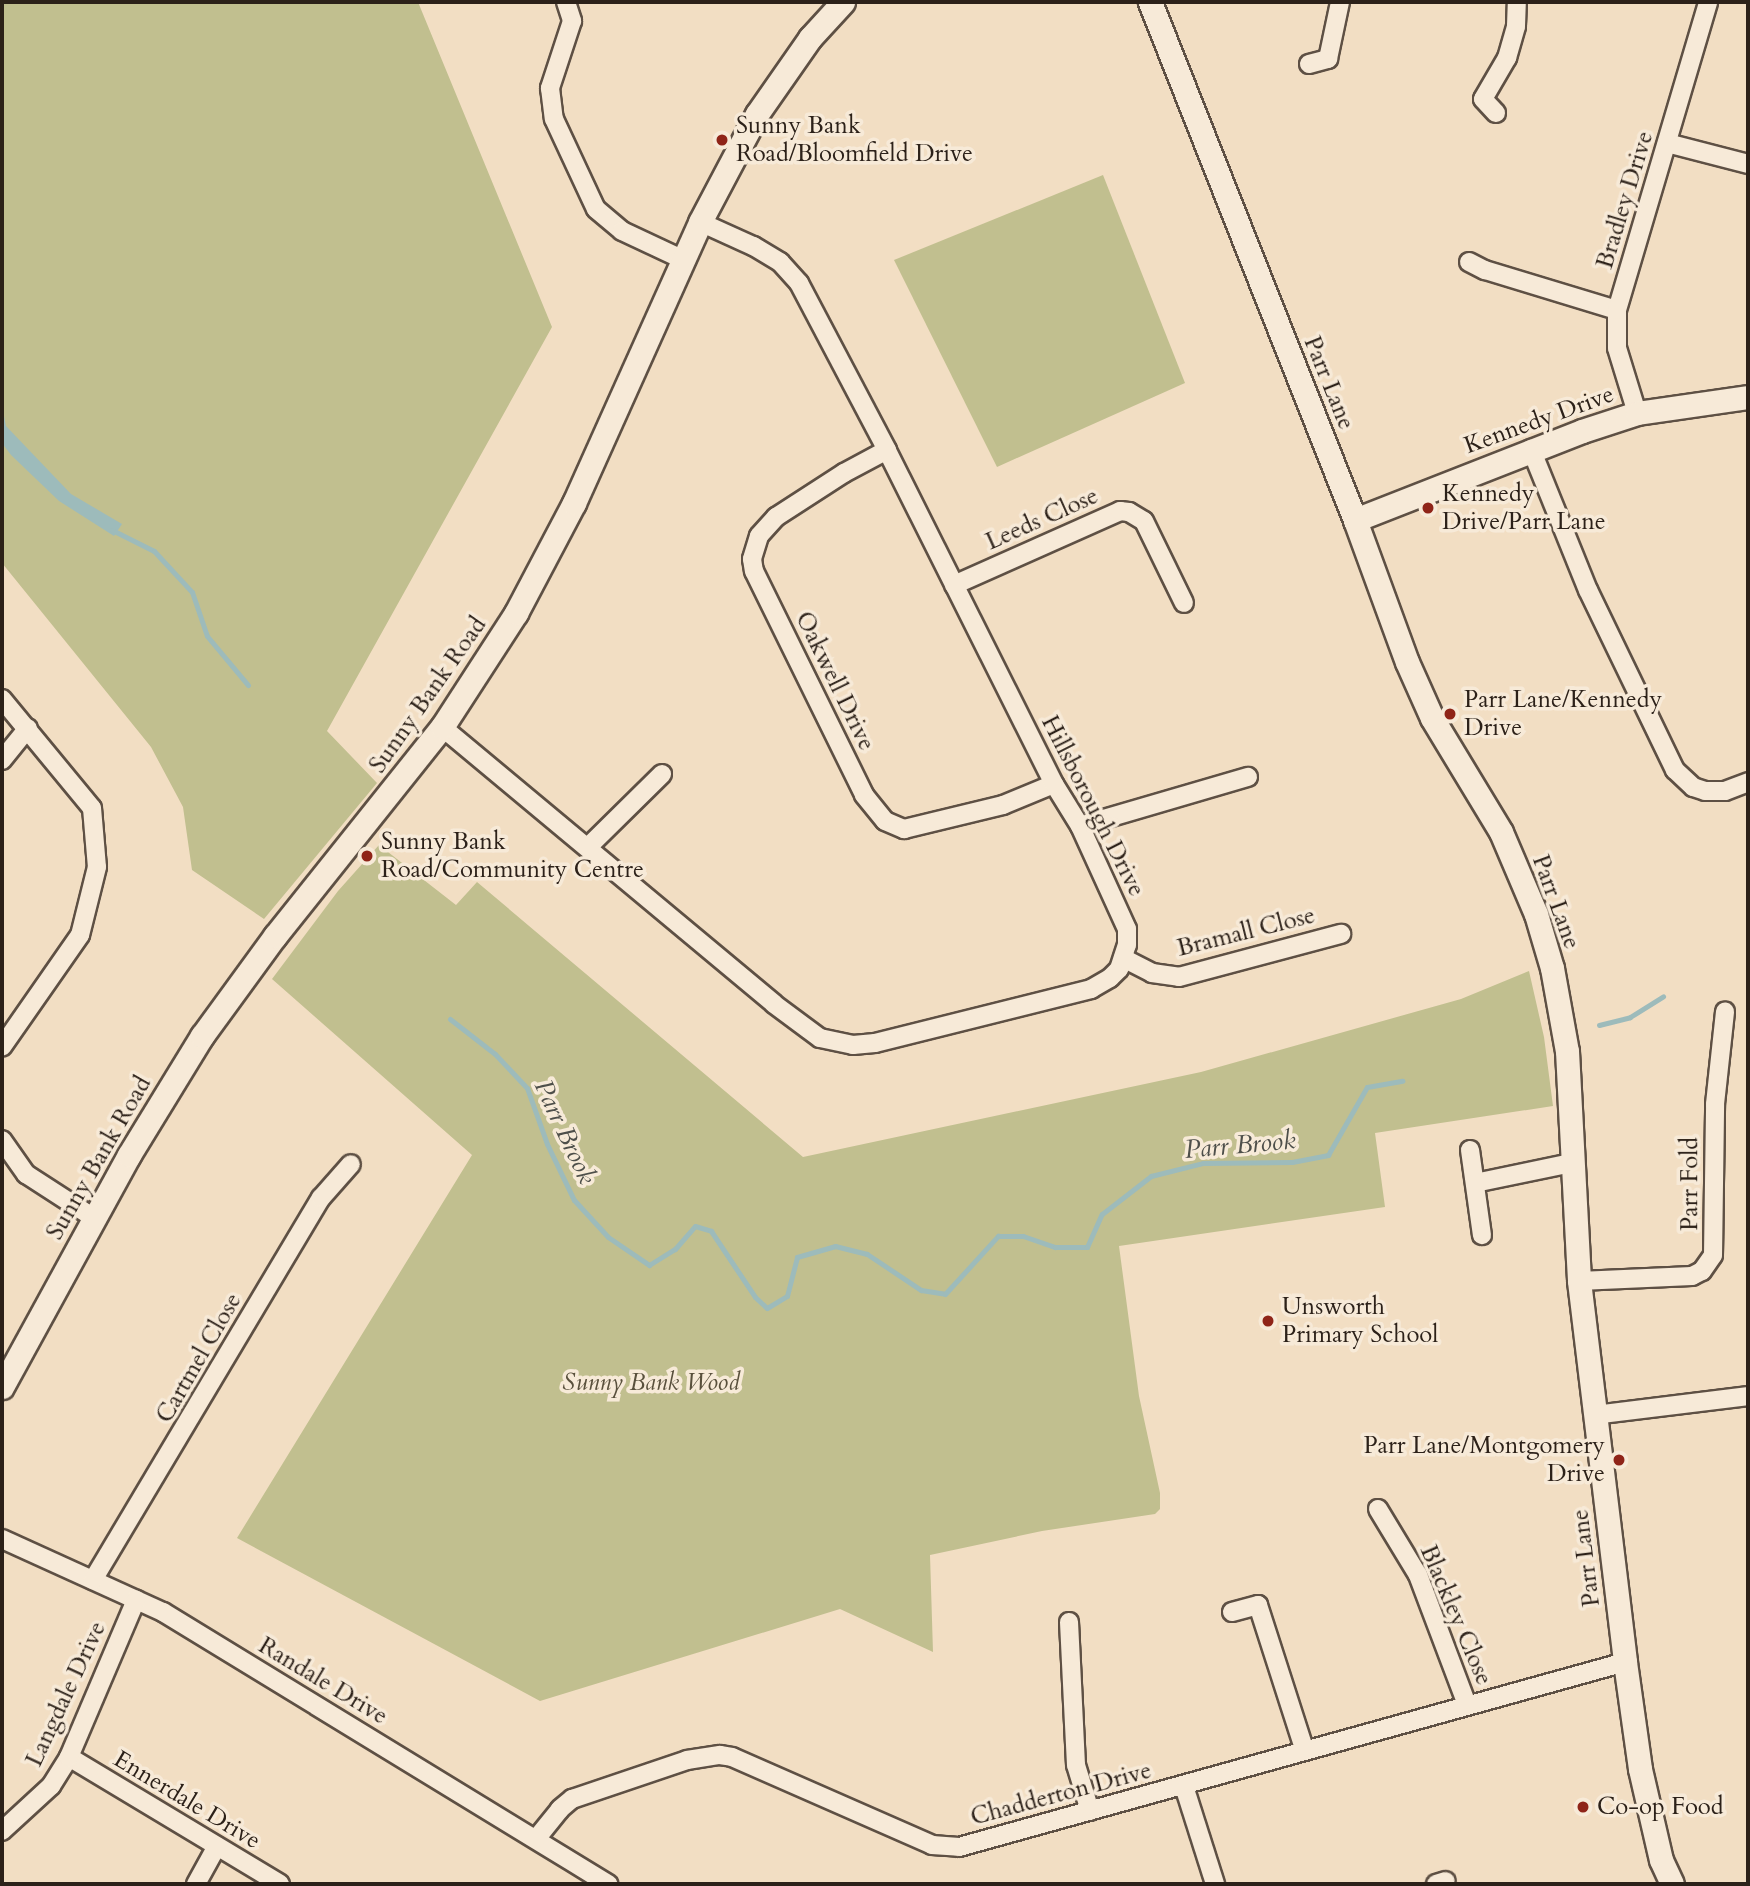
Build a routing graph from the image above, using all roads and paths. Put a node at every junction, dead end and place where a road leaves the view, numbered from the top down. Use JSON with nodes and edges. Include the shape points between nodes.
{"nodes":[{"id":1,"x":566,"y":2,"type":"edge"},
{"id":2,"x":843,"y":2,"type":"edge"},
{"id":3,"x":1150,"y":2,"type":"edge"},
{"id":4,"x":1340,"y":2,"type":"edge"},
{"id":5,"x":1517,"y":2,"type":"edge"},
{"id":6,"x":1707,"y":2,"type":"edge"},
{"id":7,"x":1309,"y":64,"type":"dead end"},
{"id":8,"x":1496,"y":113,"type":"dead end"},
{"id":9,"x":1667,"y":144,"type":"junction"},
{"id":10,"x":1748,"y":164,"type":"edge"},
{"id":11,"x":700,"y":222,"type":"junction"},
{"id":12,"x":684,"y":260,"type":"junction"},
{"id":13,"x":1469,"y":262,"type":"dead end"},
{"id":14,"x":1618,"y":310,"type":"junction"},
{"id":15,"x":1748,"y":397,"type":"edge"},
{"id":16,"x":1637,"y":414,"type":"junction"},
{"id":17,"x":1531,"y":449,"type":"junction"},
{"id":18,"x":887,"y":450,"type":"junction"},
{"id":19,"x":1355,"y":520,"type":"junction"},
{"id":20,"x":954,"y":585,"type":"junction"},
{"id":21,"x":1184,"y":603,"type":"dead end"},
{"id":22,"x":2,"y":699,"type":"edge"},
{"id":23,"x":442,"y":727,"type":"junction"},
{"id":24,"x":28,"y":728,"type":"junction"},
{"id":25,"x":2,"y":760,"type":"edge"},
{"id":26,"x":662,"y":774,"type":"dead end"},
{"id":27,"x":1248,"y":777,"type":"dead end"},
{"id":28,"x":1748,"y":782,"type":"edge"},
{"id":29,"x":1054,"y":784,"type":"junction"},
{"id":30,"x":1080,"y":826,"type":"junction"},
{"id":31,"x":588,"y":847,"type":"junction"},
{"id":32,"x":1341,"y":934,"type":"dead end"},
{"id":33,"x":1124,"y":958,"type":"junction"},
{"id":34,"x":1725,"y":1012,"type":"dead end"},
{"id":35,"x":2,"y":1047,"type":"edge"},
{"id":36,"x":2,"y":1140,"type":"edge"},
{"id":37,"x":1470,"y":1150,"type":"dead end"},
{"id":38,"x":1572,"y":1163,"type":"junction"},
{"id":39,"x":351,"y":1164,"type":"dead end"},
{"id":40,"x":1475,"y":1184,"type":"junction"},
{"id":41,"x":94,"y":1218,"type":"junction"},
{"id":42,"x":1482,"y":1235,"type":"dead end"},
{"id":43,"x":1579,"y":1281,"type":"junction"},
{"id":44,"x":2,"y":1387,"type":"edge"},
{"id":45,"x":1748,"y":1396,"type":"edge"},
{"id":46,"x":1594,"y":1415,"type":"junction"},
{"id":47,"x":1378,"y":1509,"type":"dead end"},
{"id":48,"x":2,"y":1539,"type":"edge"},
{"id":49,"x":93,"y":1580,"type":"junction"},
{"id":50,"x":136,"y":1600,"type":"junction"},
{"id":51,"x":1232,"y":1612,"type":"dead end"},
{"id":52,"x":1069,"y":1622,"type":"dead end"},
{"id":53,"x":1625,"y":1662,"type":"junction"},
{"id":54,"x":1467,"y":1705,"type":"junction"},
{"id":55,"x":1305,"y":1751,"type":"junction"},
{"id":56,"x":69,"y":1757,"type":"junction"},
{"id":57,"x":1184,"y":1786,"type":"junction"},
{"id":58,"x":1090,"y":1811,"type":"junction"},
{"id":59,"x":2,"y":1831,"type":"edge"},
{"id":60,"x":536,"y":1839,"type":"junction"},
{"id":61,"x":217,"y":1846,"type":"junction"},
{"id":62,"x":196,"y":1884,"type":"edge"},
{"id":63,"x":280,"y":1884,"type":"edge"},
{"id":64,"x":608,"y":1884,"type":"edge"},
{"id":65,"x":1215,"y":1884,"type":"edge"},
{"id":66,"x":1672,"y":1884,"type":"edge"}],
"edges":[{"from":1,"to":12,"type":"street","via":[[572,21],[550,89],[554,119],[596,209],[622,231]]},
{"from":2,"to":11,"type":"street","name":"Sunny Bank Road","via":[[810,38],[757,114]]},
{"from":3,"to":19,"type":"street","name":"Parr Lane"},
{"from":4,"to":7,"type":"street","via":[[1328,60]]},
{"from":5,"to":8,"type":"street","via":[[1507,58],[1483,99]]},
{"from":6,"to":9,"type":"street","name":"Bradley Drive"},
{"from":9,"to":10,"type":"street"},
{"from":9,"to":14,"type":"street","name":"Bradley Drive"},
{"from":11,"to":12,"type":"street","name":"Sunny Bank Road"},
{"from":11,"to":18,"type":"street","name":"Hillsborough Drive","via":[[780,262],[799,283]]},
{"from":12,"to":23,"type":"street","name":"Sunny Bank Road","via":[[546,559]]},
{"from":13,"to":14,"type":"street","via":[[1483,277]]},
{"from":14,"to":16,"type":"street","name":"Bradley Drive","via":[[1617,348]]},
{"from":15,"to":16,"type":"street","name":"Kennedy Drive"},
{"from":16,"to":17,"type":"street","name":"Kennedy Drive"},
{"from":17,"to":19,"type":"street","name":"Kennedy Drive"},
{"from":17,"to":28,"type":"street","via":[[1588,590],[1675,771],[1705,791],[1725,792]]},
{"from":18,"to":20,"type":"street","name":"Hillsborough Drive"},
{"from":18,"to":29,"type":"street","name":"Oakwell Drive","via":[[776,517],[759,536],[752,559],[754,572],[864,795],[885,821],[904,828],[1003,805]]},
{"from":19,"to":38,"type":"street","name":"Parr Lane","via":[[1432,719],[1501,832],[1536,914],[1562,1010]]},
{"from":20,"to":21,"type":"street","name":"Leeds Close","via":[[1120,511],[1144,521]]},
{"from":20,"to":29,"type":"street","name":"Hillsborough Drive"},
{"from":22,"to":24,"type":"street"},
{"from":23,"to":31,"type":"street"},
{"from":23,"to":41,"type":"street","name":"Sunny Bank Road","via":[[210,1025]]},
{"from":24,"to":25,"type":"street"},
{"from":24,"to":35,"type":"street","via":[[92,808],[97,867],[80,935]]},
{"from":26,"to":31,"type":"street"},
{"from":27,"to":30,"type":"street"},
{"from":29,"to":30,"type":"street","name":"Hillsborough Drive"},
{"from":30,"to":33,"type":"street","name":"Hillsborough Drive","via":[[1127,929]]},
{"from":31,"to":33,"type":"street","via":[[808,1031],[834,1042],[875,1043],[1091,989],[1110,978]]},
{"from":32,"to":33,"type":"street","name":"Bramall Close","via":[[1180,977],[1153,972]]},
{"from":34,"to":43,"type":"street","name":"Parr Fold","via":[[1714,1104],[1713,1255],[1702,1271],[1692,1276]]},
{"from":36,"to":41,"type":"street","via":[[26,1174]]},
{"from":37,"to":40,"type":"street"},
{"from":38,"to":40,"type":"street"},
{"from":38,"to":43,"type":"street","name":"Parr Lane"},
{"from":39,"to":49,"type":"street","name":"Cartmel Close","via":[[321,1198]]},
{"from":40,"to":42,"type":"street"},
{"from":41,"to":44,"type":"street","name":"Sunny Bank Road"},
{"from":43,"to":46,"type":"street","name":"Parr Lane"},
{"from":45,"to":46,"type":"street"},
{"from":46,"to":53,"type":"street","name":"Parr Lane"},
{"from":47,"to":54,"type":"street","name":"Blackley Close","via":[[1418,1575]]},
{"from":48,"to":49,"type":"street","name":"Randale Drive"},
{"from":49,"to":50,"type":"street","name":"Randale Drive"},
{"from":50,"to":56,"type":"street","name":"Langdale Drive"},
{"from":50,"to":60,"type":"street","name":"Randale Drive","via":[[163,1612]]},
{"from":51,"to":55,"type":"street","via":[[1258,1605]]},
{"from":52,"to":58,"type":"street","via":[[1076,1765]]},
{"from":53,"to":54,"type":"street","name":"Chadderton Drive"},
{"from":53,"to":66,"type":"street","name":"Parr Lane","via":[[1640,1769],[1661,1860]]},
{"from":54,"to":55,"type":"street","name":"Chadderton Drive"},
{"from":55,"to":57,"type":"street","name":"Chadderton Drive"},
{"from":56,"to":59,"type":"street","name":"Langdale Drive","via":[[51,1786]]},
{"from":56,"to":61,"type":"street","name":"Ennerdale Drive"},
{"from":57,"to":58,"type":"street","name":"Chadderton Drive"},
{"from":57,"to":65,"type":"street"},
{"from":58,"to":60,"type":"street","name":"Chadderton Drive","via":[[950,1849],[720,1755],[687,1760],[572,1799]]},
{"from":60,"to":64,"type":"street","name":"Randale Drive"},
{"from":61,"to":62,"type":"street"},
{"from":61,"to":63,"type":"street","name":"Ennerdale Drive"}]}
